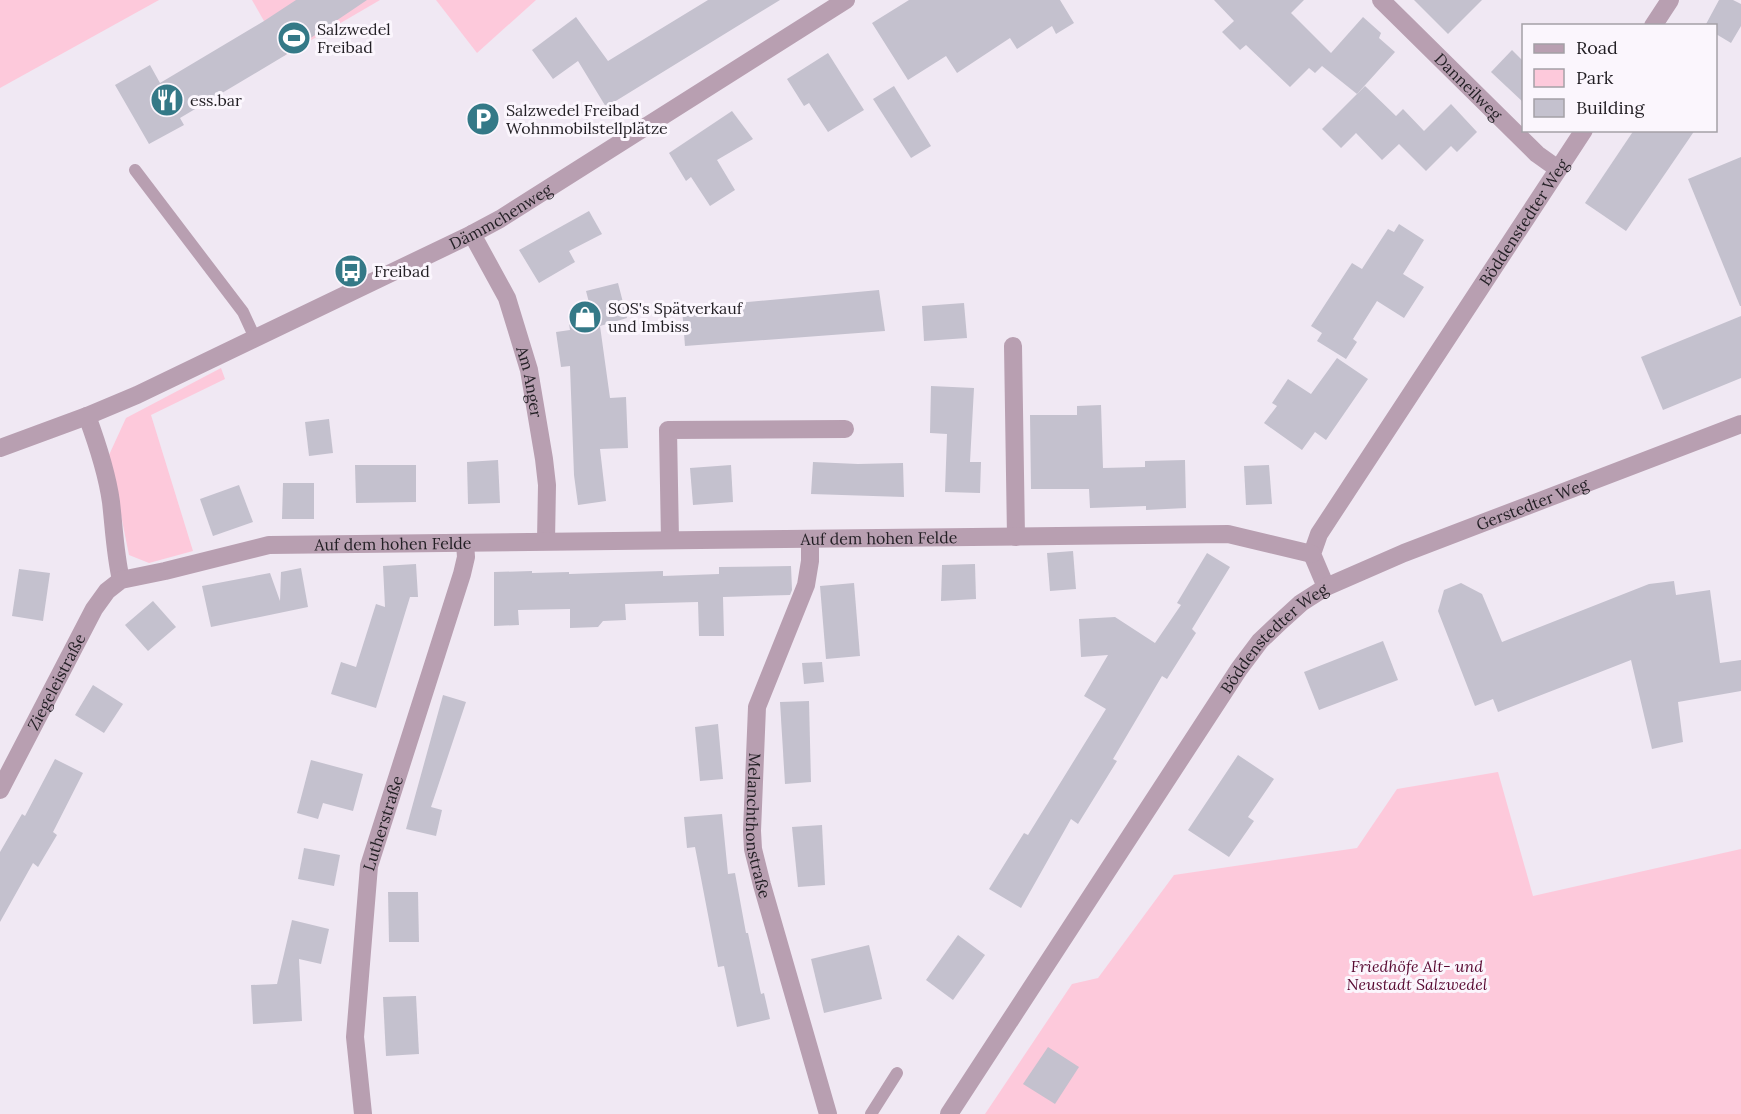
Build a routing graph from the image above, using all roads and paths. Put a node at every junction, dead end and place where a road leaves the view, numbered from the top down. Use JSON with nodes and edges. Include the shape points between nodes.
{"nodes":[{"id":1,"x":846,"y":0,"type":"edge"},
{"id":2,"x":1381,"y":0,"type":"edge"},
{"id":3,"x":1670,"y":0,"type":"edge"},
{"id":4,"x":1654,"y":24,"type":"edge"},
{"id":5,"x":1583,"y":132,"type":"edge"},
{"id":6,"x":1558,"y":169,"type":"junction"},
{"id":7,"x":135,"y":170,"type":"dead end"},
{"id":8,"x":472,"y":234,"type":"junction"},
{"id":9,"x":255,"y":338,"type":"junction"},
{"id":10,"x":1013,"y":346,"type":"dead end"},
{"id":11,"x":87,"y":416,"type":"junction"},
{"id":12,"x":1741,"y":424,"type":"edge"},
{"id":13,"x":845,"y":429,"type":"dead end"},
{"id":14,"x":0,"y":448,"type":"edge"},
{"id":15,"x":1016,"y":537,"type":"junction"},
{"id":16,"x":810,"y":539,"type":"junction"},
{"id":17,"x":670,"y":540,"type":"junction"},
{"id":18,"x":546,"y":542,"type":"junction"},
{"id":19,"x":465,"y":543,"type":"junction"},
{"id":20,"x":1312,"y":554,"type":"junction"},
{"id":21,"x":121,"y":580,"type":"junction"},
{"id":22,"x":1326,"y":587,"type":"junction"},
{"id":23,"x":0,"y":790,"type":"edge"},
{"id":24,"x":897,"y":1072,"type":"dead end"},
{"id":25,"x":363,"y":1114,"type":"edge"},
{"id":26,"x":828,"y":1114,"type":"edge"},
{"id":27,"x":871,"y":1114,"type":"edge"},
{"id":28,"x":949,"y":1114,"type":"edge"}],
"edges":[{"from":1,"to":8,"type":"street","name":"Dämmchenweg"},
{"from":2,"to":6,"type":"street","name":"Danneilweg","via":[[1537,154]]},
{"from":3,"to":4,"type":"street"},
{"from":5,"to":6,"type":"street","name":"Böddenstedter Weg"},
{"from":6,"to":20,"type":"street","name":"Böddenstedter Weg","via":[[1319,534]]},
{"from":7,"to":9,"type":"lane","via":[[243,312]]},
{"from":8,"to":9,"type":"street","name":"Dämmchenweg"},
{"from":8,"to":18,"type":"street","name":"Am Anger","via":[[507,298],[529,370],[545,468]]},
{"from":9,"to":11,"type":"street","name":"Dämmchenweg"},
{"from":10,"to":15,"type":"street"},
{"from":11,"to":14,"type":"street","name":"Dämmchenweg"},
{"from":11,"to":21,"type":"street","via":[[111,500]]},
{"from":12,"to":22,"type":"street","name":"Gerstedter Weg","via":[[1404,553]]},
{"from":13,"to":17,"type":"street","via":[[668,430]]},
{"from":15,"to":16,"type":"street","name":"Auf dem hohen Felde"},
{"from":15,"to":20,"type":"street","name":"Auf dem hohen Felde","via":[[1228,534]]},
{"from":16,"to":17,"type":"street","name":"Auf dem hohen Felde"},
{"from":16,"to":26,"type":"street","name":"Melanchthonstraße","via":[[806,585],[757,707],[752,831],[762,885]]},
{"from":17,"to":18,"type":"street","name":"Auf dem hohen Felde"},
{"from":18,"to":19,"type":"street","name":"Auf dem hohen Felde"},
{"from":19,"to":21,"type":"street","name":"Auf dem hohen Felde","via":[[269,544]]},
{"from":19,"to":25,"type":"street","name":"Lutherstraße","via":[[462,574],[369,866],[355,1037]]},
{"from":20,"to":22,"type":"street","name":"Böddenstedter Weg"},
{"from":21,"to":23,"type":"street","name":"Ziegeleistraße","via":[[106,591],[94,609]]},
{"from":22,"to":28,"type":"street","name":"Böddenstedter Weg","via":[[1279,623],[1239,669]]},
{"from":24,"to":27,"type":"lane"}]}
